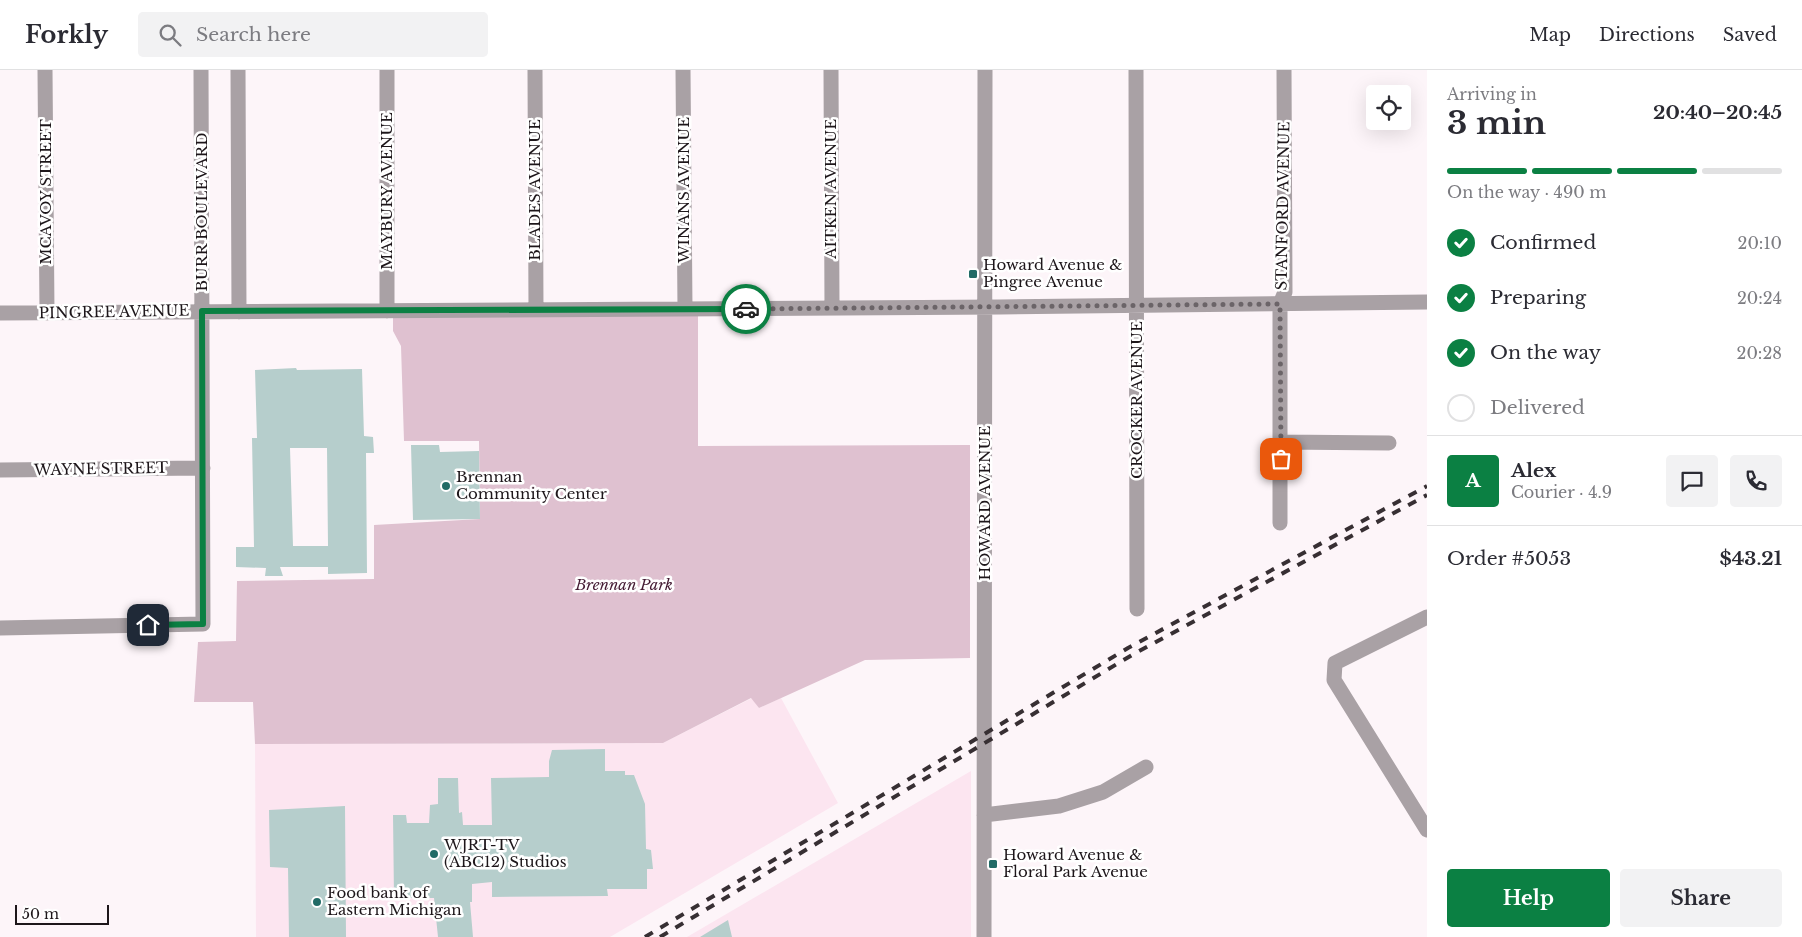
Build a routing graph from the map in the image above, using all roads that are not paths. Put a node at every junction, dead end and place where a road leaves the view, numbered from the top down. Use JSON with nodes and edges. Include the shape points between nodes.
{"nodes":[{"id":1,"x":45,"y":70,"type":"edge"},
{"id":2,"x":201,"y":70,"type":"edge"},
{"id":3,"x":238,"y":70,"type":"edge"},
{"id":4,"x":387,"y":70,"type":"edge"},
{"id":5,"x":535,"y":70,"type":"edge"},
{"id":6,"x":684,"y":70,"type":"edge"},
{"id":7,"x":831,"y":70,"type":"edge"},
{"id":8,"x":985,"y":70,"type":"edge"},
{"id":9,"x":1136,"y":70,"type":"edge"},
{"id":10,"x":1284,"y":70,"type":"edge"},
{"id":11,"x":1427,"y":302,"type":"edge"},
{"id":12,"x":1280,"y":304,"type":"junction"},
{"id":13,"x":1137,"y":306,"type":"junction"},
{"id":14,"x":986,"y":307,"type":"junction"},
{"id":15,"x":832,"y":308,"type":"junction"},
{"id":16,"x":685,"y":309,"type":"junction"},
{"id":17,"x":536,"y":310,"type":"junction"},
{"id":18,"x":202,"y":311,"type":"junction"},
{"id":19,"x":387,"y":311,"type":"junction"},
{"id":20,"x":239,"y":312,"type":"junction"},
{"id":21,"x":0,"y":313,"type":"edge"},
{"id":22,"x":47,"y":313,"type":"junction"},
{"id":23,"x":1281,"y":442,"type":"junction"},
{"id":24,"x":1389,"y":443,"type":"dead end"},
{"id":25,"x":202,"y":468,"type":"junction"},
{"id":26,"x":0,"y":470,"type":"edge"},
{"id":27,"x":1280,"y":522,"type":"dead end"},
{"id":28,"x":1137,"y":609,"type":"dead end"},
{"id":29,"x":1427,"y":617,"type":"edge"},
{"id":30,"x":0,"y":628,"type":"edge"},
{"id":31,"x":1146,"y":767,"type":"dead end"},
{"id":32,"x":984,"y":815,"type":"junction"},
{"id":33,"x":1427,"y":830,"type":"edge"},
{"id":34,"x":984,"y":937,"type":"edge"}],
"edges":[{"from":1,"to":22,"type":"street","name":"MCAVOY STREET"},
{"from":2,"to":18,"type":"street","name":"BURR BOULEVARD"},
{"from":3,"to":20,"type":"street"},
{"from":4,"to":19,"type":"street","name":"MAYBURY AVENUE"},
{"from":5,"to":17,"type":"street","name":"BLADES AVENUE"},
{"from":6,"to":16,"type":"street","name":"WINANS AVENUE"},
{"from":7,"to":15,"type":"street","name":"AITKEN AVENUE"},
{"from":8,"to":14,"type":"street","name":"HOWARD AVENUE"},
{"from":9,"to":13,"type":"street","name":"CROCKER AVENUE"},
{"from":10,"to":12,"type":"street","name":"STANFORD AVENUE","via":[[1285,292]]},
{"from":11,"to":12,"type":"street","name":"PINGREE AVENUE"},
{"from":12,"to":13,"type":"street","name":"PINGREE AVENUE"},
{"from":12,"to":23,"type":"street","name":"STANFORD AVENUE"},
{"from":13,"to":14,"type":"street","name":"PINGREE AVENUE"},
{"from":13,"to":28,"type":"street","name":"CROCKER AVENUE"},
{"from":14,"to":15,"type":"street","name":"PINGREE AVENUE"},
{"from":14,"to":32,"type":"street","name":"HOWARD AVENUE"},
{"from":15,"to":16,"type":"street","name":"PINGREE AVENUE"},
{"from":16,"to":17,"type":"street","name":"PINGREE AVENUE"},
{"from":17,"to":19,"type":"street","name":"PINGREE AVENUE"},
{"from":18,"to":20,"type":"street","name":"PINGREE AVENUE"},
{"from":18,"to":22,"type":"street","name":"PINGREE AVENUE"},
{"from":18,"to":25,"type":"street","name":"BURR BOULEVARD"},
{"from":19,"to":20,"type":"street","name":"PINGREE AVENUE"},
{"from":21,"to":22,"type":"street","name":"PINGREE AVENUE"},
{"from":23,"to":24,"type":"street"},
{"from":23,"to":27,"type":"street","name":"STANFORD AVENUE"},
{"from":25,"to":26,"type":"street","name":"WAYNE STREET"},
{"from":25,"to":30,"type":"street","name":"BURR BOULEVARD","via":[[203,624]]},
{"from":29,"to":33,"type":"street","via":[[1335,663],[1334,680]]},
{"from":31,"to":32,"type":"street","via":[[1103,792],[1059,806]]},
{"from":32,"to":34,"type":"street","name":"HOWARD AVENUE"}]}
